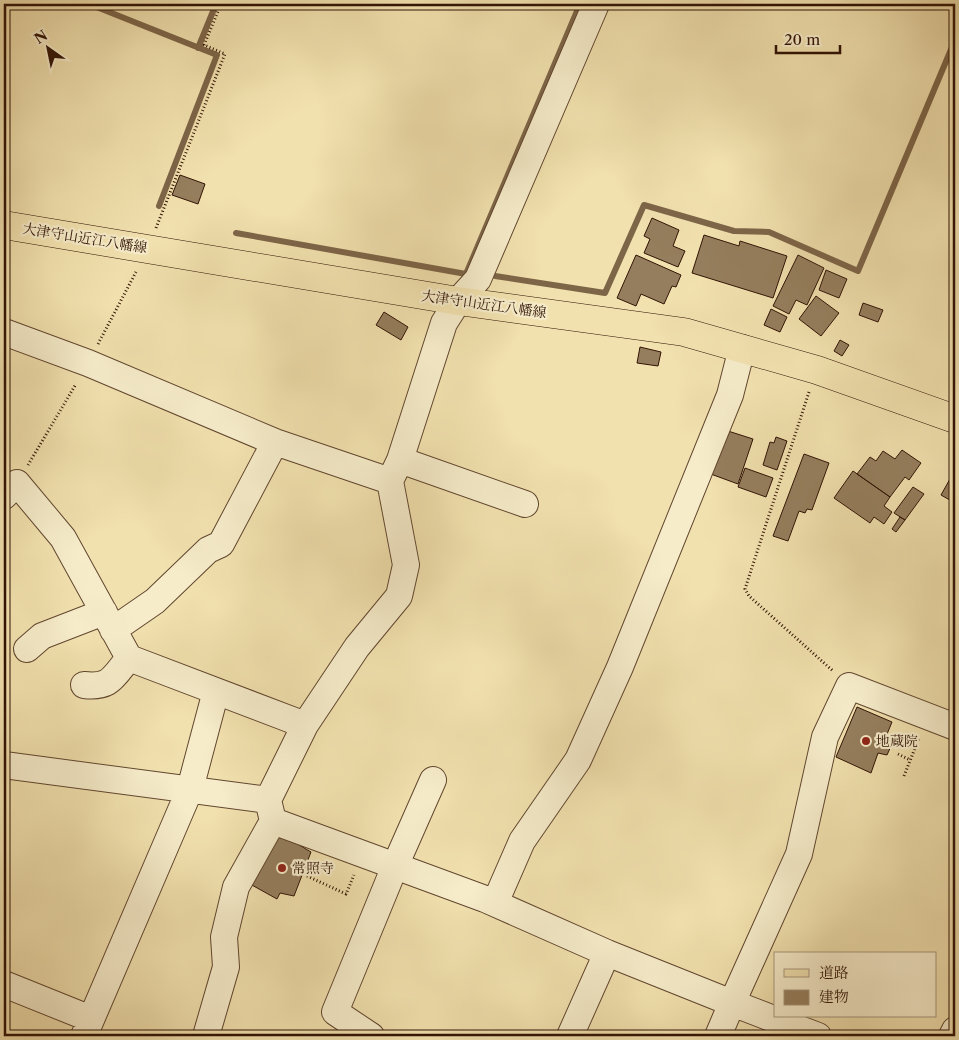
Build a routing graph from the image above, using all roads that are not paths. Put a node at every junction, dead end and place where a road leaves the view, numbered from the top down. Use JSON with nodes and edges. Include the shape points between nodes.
{"nodes":[{"id":1,"x":596,"y":4,"type":"edge"},
{"id":2,"x":4,"y":225,"type":"edge"},
{"id":3,"x":458,"y":301,"type":"junction"},
{"id":4,"x":4,"y":332,"type":"edge"},
{"id":5,"x":742,"y":348,"type":"junction"},
{"id":6,"x":955,"y":419,"type":"edge"},
{"id":7,"x":275,"y":442,"type":"junction"},
{"id":8,"x":395,"y":471,"type":"junction"},
{"id":9,"x":4,"y":496,"type":"edge"},
{"id":10,"x":525,"y":504,"type":"dead end"},
{"id":11,"x":109,"y":621,"type":"junction"},
{"id":12,"x":27,"y":648,"type":"dead end"},
{"id":13,"x":129,"y":658,"type":"junction"},
{"id":14,"x":84,"y":685,"type":"dead end"},
{"id":15,"x":216,"y":691,"type":"junction"},
{"id":16,"x":305,"y":725,"type":"junction"},
{"id":17,"x":955,"y":727,"type":"edge"},
{"id":18,"x":4,"y":765,"type":"edge"},
{"id":19,"x":433,"y":780,"type":"dead end"},
{"id":20,"x":190,"y":789,"type":"junction"},
{"id":21,"x":271,"y":810,"type":"junction"},
{"id":22,"x":395,"y":866,"type":"junction"},
{"id":23,"x":494,"y":903,"type":"junction"},
{"id":24,"x":607,"y":953,"type":"junction"},
{"id":25,"x":4,"y":984,"type":"edge"},
{"id":26,"x":732,"y":1003,"type":"junction"},
{"id":27,"x":87,"y":1028,"type":"edge"},
{"id":28,"x":955,"y":1030,"type":"edge"},
{"id":29,"x":206,"y":1036,"type":"edge"},
{"id":30,"x":371,"y":1036,"type":"edge"},
{"id":31,"x":570,"y":1036,"type":"edge"},
{"id":32,"x":718,"y":1036,"type":"edge"},
{"id":33,"x":818,"y":1036,"type":"edge"},
{"id":34,"x":952,"y":1036,"type":"edge"}],
"edges":[{"from":1,"to":3,"type":"street","via":[[478,279]]},
{"from":2,"to":3,"type":"main road","name":"大津守山近江八幡線"},
{"from":3,"to":5,"type":"main road","name":"大津守山近江八幡線","via":[[684,332]]},
{"from":3,"to":8,"type":"street","via":[[444,323]]},
{"from":4,"to":7,"type":"street","via":[[88,363]]},
{"from":5,"to":6,"type":"main road","name":"大津守山近江八幡線","via":[[817,370]]},
{"from":5,"to":23,"type":"street","via":[[730,395],[620,667],[578,760],[522,841]]},
{"from":7,"to":8,"type":"street"},
{"from":7,"to":11,"type":"street","via":[[220,544],[208,550],[155,601]]},
{"from":8,"to":10,"type":"street"},
{"from":8,"to":16,"type":"street","via":[[406,565],[399,596],[358,646]]},
{"from":9,"to":11,"type":"street","via":[[17,483],[63,538]]},
{"from":11,"to":12,"type":"street","via":[[42,636]]},
{"from":11,"to":13,"type":"street"},
{"from":13,"to":14,"type":"street","via":[[108,684]]},
{"from":13,"to":15,"type":"street"},
{"from":15,"to":16,"type":"street"},
{"from":15,"to":20,"type":"street"},
{"from":16,"to":21,"type":"street"},
{"from":17,"to":26,"type":"street","via":[[849,686],[825,738],[799,854]]},
{"from":18,"to":20,"type":"street"},
{"from":19,"to":22,"type":"street"},
{"from":20,"to":21,"type":"street"},
{"from":20,"to":27,"type":"street"},
{"from":21,"to":22,"type":"street"},
{"from":21,"to":29,"type":"street","via":[[236,887],[224,937],[226,967]]},
{"from":22,"to":23,"type":"street"},
{"from":22,"to":30,"type":"street","via":[[335,1012]]},
{"from":23,"to":24,"type":"street"},
{"from":24,"to":26,"type":"street"},
{"from":24,"to":31,"type":"street"},
{"from":25,"to":27,"type":"street"},
{"from":26,"to":32,"type":"street"},
{"from":26,"to":33,"type":"street"},
{"from":28,"to":34,"type":"street"}]}
